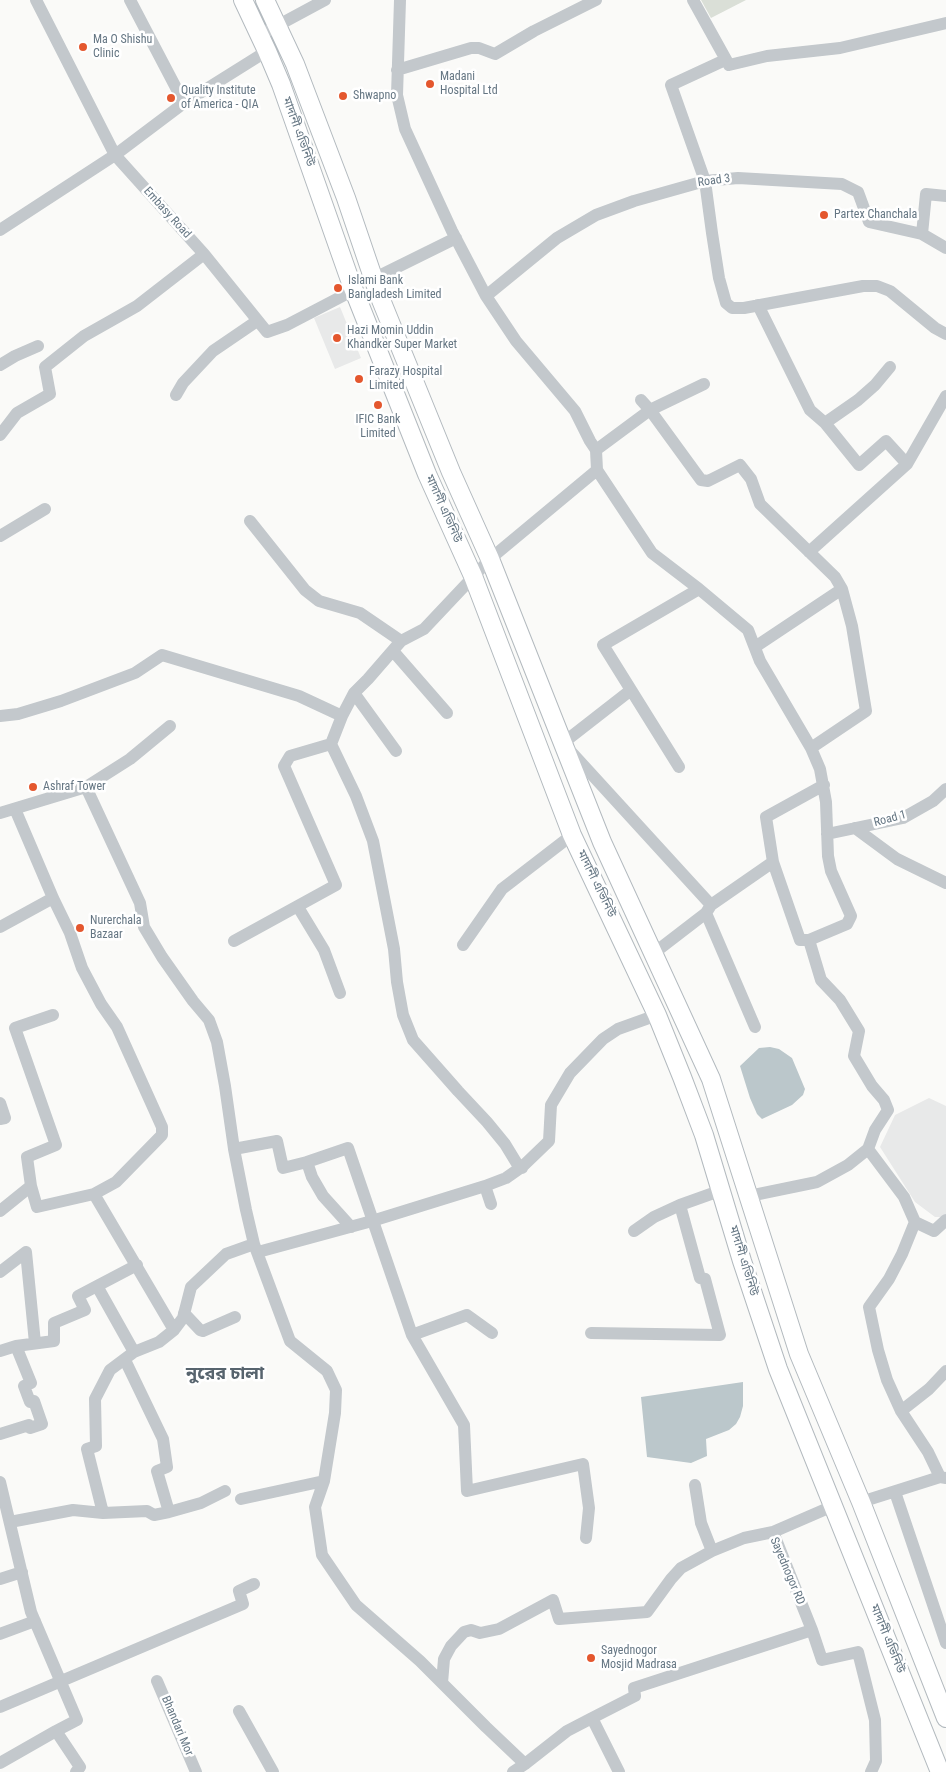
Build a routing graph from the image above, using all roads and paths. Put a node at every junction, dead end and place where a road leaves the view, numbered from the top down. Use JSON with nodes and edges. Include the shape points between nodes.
{"nodes":[{"id":1,"x":36,"y":0,"type":"edge"},
{"id":2,"x":130,"y":0,"type":"edge"},
{"id":3,"x":243,"y":0,"type":"edge"},
{"id":4,"x":265,"y":0,"type":"edge"},
{"id":5,"x":325,"y":0,"type":"edge"},
{"id":6,"x":400,"y":0,"type":"edge"},
{"id":7,"x":596,"y":0,"type":"edge"},
{"id":8,"x":693,"y":0,"type":"edge"},
{"id":9,"x":946,"y":23,"type":"edge"},
{"id":10,"x":278,"y":25,"type":"junction"},
{"id":11,"x":264,"y":43,"type":"junction"},
{"id":12,"x":725,"y":60,"type":"junction"},
{"id":13,"x":397,"y":70,"type":"junction"},
{"id":14,"x":184,"y":103,"type":"junction"},
{"id":15,"x":115,"y":154,"type":"junction"},
{"id":16,"x":705,"y":181,"type":"junction"},
{"id":17,"x":946,"y":196,"type":"edge"},
{"id":18,"x":0,"y":230,"type":"edge"},
{"id":19,"x":922,"y":234,"type":"junction"},
{"id":20,"x":456,"y":238,"type":"junction"},
{"id":21,"x":946,"y":248,"type":"edge"},
{"id":22,"x":204,"y":254,"type":"junction"},
{"id":23,"x":373,"y":279,"type":"junction"},
{"id":24,"x":354,"y":290,"type":"junction"},
{"id":25,"x":486,"y":296,"type":"junction"},
{"id":26,"x":758,"y":306,"type":"junction"},
{"id":27,"x":258,"y":321,"type":"junction"},
{"id":28,"x":946,"y":334,"type":"edge"},
{"id":29,"x":38,"y":346,"type":"dead end"},
{"id":30,"x":0,"y":365,"type":"edge"},
{"id":31,"x":890,"y":367,"type":"dead end"},
{"id":32,"x":704,"y":384,"type":"dead end"},
{"id":33,"x":176,"y":395,"type":"dead end"},
{"id":34,"x":946,"y":396,"type":"edge"},
{"id":35,"x":641,"y":400,"type":"dead end"},
{"id":36,"x":650,"y":410,"type":"junction"},
{"id":37,"x":825,"y":423,"type":"junction"},
{"id":38,"x":0,"y":435,"type":"edge"},
{"id":39,"x":596,"y":450,"type":"junction"},
{"id":40,"x":907,"y":464,"type":"junction"},
{"id":41,"x":597,"y":470,"type":"junction"},
{"id":42,"x":45,"y":510,"type":"dead end"},
{"id":43,"x":250,"y":521,"type":"dead end"},
{"id":44,"x":0,"y":536,"type":"edge"},
{"id":45,"x":809,"y":552,"type":"junction"},
{"id":46,"x":490,"y":560,"type":"junction"},
{"id":47,"x":473,"y":576,"type":"junction"},
{"id":48,"x":699,"y":589,"type":"junction"},
{"id":49,"x":842,"y":589,"type":"junction"},
{"id":50,"x":397,"y":646,"type":"junction"},
{"id":51,"x":755,"y":647,"type":"junction"},
{"id":52,"x":631,"y":690,"type":"junction"},
{"id":53,"x":354,"y":693,"type":"junction"},
{"id":54,"x":448,"y":713,"type":"dead end"},
{"id":55,"x":0,"y":716,"type":"edge"},
{"id":56,"x":342,"y":716,"type":"junction"},
{"id":57,"x":170,"y":726,"type":"dead end"},
{"id":58,"x":563,"y":743,"type":"junction"},
{"id":59,"x":331,"y":744,"type":"junction"},
{"id":60,"x":811,"y":748,"type":"junction"},
{"id":61,"x":396,"y":751,"type":"dead end"},
{"id":62,"x":679,"y":767,"type":"dead end"},
{"id":63,"x":824,"y":785,"type":"junction"},
{"id":64,"x":86,"y":787,"type":"junction"},
{"id":65,"x":946,"y":789,"type":"edge"},
{"id":66,"x":15,"y":809,"type":"junction"},
{"id":67,"x":0,"y":813,"type":"edge"},
{"id":68,"x":855,"y":828,"type":"junction"},
{"id":69,"x":827,"y":834,"type":"junction"},
{"id":70,"x":572,"y":835,"type":"junction"},
{"id":71,"x":773,"y":862,"type":"junction"},
{"id":72,"x":946,"y":884,"type":"edge"},
{"id":73,"x":53,"y":898,"type":"junction"},
{"id":74,"x":298,"y":907,"type":"junction"},
{"id":75,"x":709,"y":909,"type":"junction"},
{"id":76,"x":0,"y":927,"type":"edge"},
{"id":77,"x":809,"y":940,"type":"junction"},
{"id":78,"x":234,"y":941,"type":"dead end"},
{"id":79,"x":463,"y":945,"type":"dead end"},
{"id":80,"x":654,"y":953,"type":"junction"},
{"id":81,"x":340,"y":993,"type":"dead end"},
{"id":82,"x":53,"y":1015,"type":"dead end"},
{"id":83,"x":657,"y":1015,"type":"junction"},
{"id":84,"x":755,"y":1027,"type":"dead end"},
{"id":85,"x":0,"y":1102,"type":"edge"},
{"id":86,"x":0,"y":1119,"type":"edge"},
{"id":87,"x":234,"y":1149,"type":"junction"},
{"id":88,"x":868,"y":1149,"type":"junction"},
{"id":89,"x":306,"y":1162,"type":"junction"},
{"id":90,"x":522,"y":1168,"type":"junction"},
{"id":91,"x":31,"y":1186,"type":"junction"},
{"id":92,"x":485,"y":1186,"type":"junction"},
{"id":93,"x":722,"y":1190,"type":"junction"},
{"id":94,"x":94,"y":1194,"type":"junction"},
{"id":95,"x":749,"y":1196,"type":"junction"},
{"id":96,"x":491,"y":1204,"type":"dead end"},
{"id":97,"x":680,"y":1205,"type":"junction"},
{"id":98,"x":0,"y":1211,"type":"edge"},
{"id":99,"x":372,"y":1221,"type":"junction"},
{"id":100,"x":915,"y":1222,"type":"junction"},
{"id":101,"x":945,"y":1222,"type":"edge"},
{"id":102,"x":351,"y":1227,"type":"junction"},
{"id":103,"x":634,"y":1231,"type":"dead end"},
{"id":104,"x":256,"y":1248,"type":"junction"},
{"id":105,"x":136,"y":1265,"type":"junction"},
{"id":106,"x":0,"y":1272,"type":"edge"},
{"id":107,"x":97,"y":1286,"type":"junction"},
{"id":108,"x":184,"y":1313,"type":"junction"},
{"id":109,"x":235,"y":1317,"type":"dead end"},
{"id":110,"x":174,"y":1330,"type":"junction"},
{"id":111,"x":492,"y":1333,"type":"dead end"},
{"id":112,"x":591,"y":1333,"type":"dead end"},
{"id":113,"x":412,"y":1335,"type":"junction"},
{"id":114,"x":36,"y":1343,"type":"junction"},
{"id":115,"x":16,"y":1346,"type":"junction"},
{"id":116,"x":0,"y":1351,"type":"edge"},
{"id":117,"x":129,"y":1356,"type":"junction"},
{"id":118,"x":946,"y":1371,"type":"edge"},
{"id":119,"x":901,"y":1410,"type":"junction"},
{"id":120,"x":0,"y":1434,"type":"edge"},
{"id":121,"x":943,"y":1477,"type":"edge"},
{"id":122,"x":324,"y":1481,"type":"junction"},
{"id":123,"x":0,"y":1482,"type":"edge"},
{"id":124,"x":695,"y":1485,"type":"dead end"},
{"id":125,"x":225,"y":1491,"type":"dead end"},
{"id":126,"x":895,"y":1492,"type":"junction"},
{"id":127,"x":241,"y":1499,"type":"dead end"},
{"id":128,"x":861,"y":1502,"type":"junction"},
{"id":129,"x":833,"y":1506,"type":"junction"},
{"id":130,"x":169,"y":1512,"type":"junction"},
{"id":131,"x":103,"y":1514,"type":"junction"},
{"id":132,"x":10,"y":1522,"type":"junction"},
{"id":133,"x":773,"y":1532,"type":"junction"},
{"id":134,"x":586,"y":1538,"type":"dead end"},
{"id":135,"x":712,"y":1551,"type":"junction"},
{"id":136,"x":22,"y":1572,"type":"junction"},
{"id":137,"x":0,"y":1579,"type":"edge"},
{"id":138,"x":254,"y":1584,"type":"dead end"},
{"id":139,"x":35,"y":1621,"type":"junction"},
{"id":140,"x":812,"y":1630,"type":"junction"},
{"id":141,"x":0,"y":1634,"type":"edge"},
{"id":142,"x":946,"y":1643,"type":"edge"},
{"id":143,"x":157,"y":1681,"type":"dead end"},
{"id":144,"x":60,"y":1682,"type":"junction"},
{"id":145,"x":442,"y":1683,"type":"junction"},
{"id":146,"x":0,"y":1707,"type":"edge"},
{"id":147,"x":239,"y":1711,"type":"dead end"},
{"id":148,"x":592,"y":1718,"type":"junction"},
{"id":149,"x":946,"y":1718,"type":"edge"},
{"id":150,"x":56,"y":1732,"type":"junction"},
{"id":151,"x":0,"y":1763,"type":"edge"},
{"id":152,"x":525,"y":1764,"type":"junction"},
{"id":153,"x":80,"y":1770,"type":"edge"},
{"id":154,"x":196,"y":1772,"type":"edge"},
{"id":155,"x":273,"y":1772,"type":"edge"},
{"id":156,"x":513,"y":1772,"type":"edge"},
{"id":157,"x":619,"y":1772,"type":"edge"},
{"id":158,"x":871,"y":1772,"type":"edge"},
{"id":159,"x":940,"y":1772,"type":"edge"}],
"edges":[{"from":1,"to":15,"type":"street","name":"Embasy Road"},
{"from":2,"to":14,"type":"street"},
{"from":3,"to":11,"type":"main road","name":"মাদানী এভিনিউ"},
{"from":4,"to":10,"type":"main road","name":"মাদানী এভিনিউ"},
{"from":5,"to":10,"type":"street"},
{"from":6,"to":13,"type":"street"},
{"from":7,"to":13,"type":"street","via":[[495,54],[471,48]]},
{"from":8,"to":12,"type":"street"},
{"from":9,"to":12,"type":"street","via":[[840,48],[767,56],[729,65]]},
{"from":10,"to":11,"type":"street"},
{"from":10,"to":23,"type":"main road","name":"মাদানী এভিনিউ","via":[[320,127]]},
{"from":11,"to":14,"type":"street"},
{"from":11,"to":24,"type":"main road","name":"মাদানী এভিনিউ"},
{"from":12,"to":16,"type":"street","via":[[671,85]]},
{"from":13,"to":20,"type":"street","via":[[397,95],[405,129]]},
{"from":14,"to":15,"type":"street"},
{"from":15,"to":18,"type":"street"},
{"from":15,"to":22,"type":"street","name":"Embasy Road"},
{"from":16,"to":19,"type":"street","name":"Road 3","via":[[738,178],[842,184],[858,192],[869,222]]},
{"from":16,"to":25,"type":"street","name":"Road 3","via":[[596,215],[557,238]]},
{"from":16,"to":26,"type":"street","via":[[719,278],[726,302],[732,308]]},
{"from":17,"to":19,"type":"street","via":[[926,194]]},
{"from":19,"to":21,"type":"street","name":"Road 3"},
{"from":20,"to":23,"type":"street"},
{"from":20,"to":25,"type":"street"},
{"from":22,"to":27,"type":"street","name":"Embasy Road"},
{"from":22,"to":38,"type":"street","via":[[137,306],[84,336],[45,367],[50,394],[17,413]]},
{"from":23,"to":46,"type":"main road","name":"মাদানী এভিনিউ"},
{"from":24,"to":27,"type":"street","name":"Embasy Road","via":[[267,332]]},
{"from":24,"to":47,"type":"main road","name":"মাদানী এভিনিউ","via":[[427,474]]},
{"from":25,"to":39,"type":"street","via":[[516,341],[574,411]]},
{"from":26,"to":28,"type":"street","via":[[877,286],[890,291]]},
{"from":26,"to":37,"type":"street","via":[[810,410]]},
{"from":27,"to":33,"type":"street","via":[[213,350]]},
{"from":29,"to":30,"type":"street"},
{"from":31,"to":37,"type":"street","via":[[858,400]]},
{"from":32,"to":36,"type":"street"},
{"from":34,"to":40,"type":"street"},
{"from":35,"to":36,"type":"street"},
{"from":36,"to":39,"type":"street"},
{"from":36,"to":45,"type":"street","via":[[701,480],[708,481],[740,464],[751,479],[760,504]]},
{"from":37,"to":40,"type":"street","via":[[859,465],[886,442]]},
{"from":39,"to":41,"type":"street"},
{"from":40,"to":45,"type":"street"},
{"from":41,"to":46,"type":"street"},
{"from":41,"to":48,"type":"street","via":[[652,553]]},
{"from":42,"to":44,"type":"street"},
{"from":43,"to":50,"type":"street","via":[[305,590],[320,601],[360,613]]},
{"from":45,"to":49,"type":"street","via":[[835,577]]},
{"from":46,"to":47,"type":"street"},
{"from":46,"to":58,"type":"main road","name":"মাদানী এভিনিউ"},
{"from":47,"to":50,"type":"street","via":[[424,629]]},
{"from":47,"to":70,"type":"main road","name":"মাদানী এভিনিউ"},
{"from":48,"to":51,"type":"street","via":[[748,630]]},
{"from":48,"to":52,"type":"street","via":[[603,645]]},
{"from":49,"to":51,"type":"street"},
{"from":49,"to":60,"type":"street","via":[[852,626],[866,711]]},
{"from":50,"to":53,"type":"street"},
{"from":50,"to":54,"type":"street"},
{"from":51,"to":60,"type":"street"},
{"from":52,"to":58,"type":"street"},
{"from":52,"to":62,"type":"street"},
{"from":53,"to":56,"type":"street"},
{"from":53,"to":61,"type":"street"},
{"from":55,"to":56,"type":"street","via":[[27,712],[135,673],[162,655],[299,696]]},
{"from":56,"to":59,"type":"street"},
{"from":57,"to":64,"type":"street","via":[[130,759]]},
{"from":58,"to":75,"type":"street"},
{"from":58,"to":80,"type":"main road","name":"মাদানী এভিনিউ","via":[[602,842]]},
{"from":59,"to":74,"type":"street","via":[[290,756],[284,766],[336,885]]},
{"from":59,"to":90,"type":"street","via":[[373,841],[403,1015],[413,1040],[487,1122]]},
{"from":60,"to":63,"type":"street"},
{"from":63,"to":69,"type":"street"},
{"from":63,"to":71,"type":"street","via":[[766,817]]},
{"from":64,"to":66,"type":"street"},
{"from":64,"to":87,"type":"street","via":[[140,903],[144,927],[209,1020],[225,1086]]},
{"from":65,"to":68,"type":"street","name":"Road 1","via":[[933,801],[903,818]]},
{"from":66,"to":67,"type":"street"},
{"from":66,"to":73,"type":"street"},
{"from":68,"to":69,"type":"street","name":"Road 1"},
{"from":68,"to":72,"type":"street","via":[[897,859]]},
{"from":69,"to":77,"type":"street","via":[[831,871],[850,916],[847,924]]},
{"from":70,"to":79,"type":"street","via":[[502,889]]},
{"from":70,"to":83,"type":"main road","name":"মাদানী এভিনিউ"},
{"from":71,"to":75,"type":"street"},
{"from":71,"to":77,"type":"street","via":[[800,940]]},
{"from":73,"to":76,"type":"street"},
{"from":73,"to":94,"type":"street","via":[[82,968],[117,1027],[162,1127],[162,1135],[116,1182]]},
{"from":74,"to":78,"type":"street"},
{"from":74,"to":81,"type":"street","via":[[324,950]]},
{"from":75,"to":80,"type":"street"},
{"from":75,"to":84,"type":"street"},
{"from":77,"to":88,"type":"street","via":[[821,980],[840,1000],[859,1031],[854,1056],[888,1110]]},
{"from":80,"to":95,"type":"main road","name":"মাদানী এভিনিউ","via":[[711,1079]]},
{"from":82,"to":91,"type":"street","via":[[15,1028],[56,1145],[27,1157]]},
{"from":83,"to":90,"type":"street","via":[[618,1029],[602,1039],[570,1073],[551,1105],[549,1140]]},
{"from":83,"to":93,"type":"main road","name":"মাদানী এভিনিউ"},
{"from":85,"to":86,"type":"street","via":[[5,1118]]},
{"from":87,"to":89,"type":"street","via":[[277,1141],[284,1168]]},
{"from":87,"to":104,"type":"street"},
{"from":88,"to":95,"type":"street","via":[[848,1165],[817,1182]]},
{"from":88,"to":100,"type":"street","via":[[904,1197]]},
{"from":89,"to":99,"type":"street","via":[[348,1148]]},
{"from":89,"to":102,"type":"street","via":[[323,1196]]},
{"from":90,"to":92,"type":"street"},
{"from":91,"to":94,"type":"street","via":[[37,1207]]},
{"from":91,"to":98,"type":"street"},
{"from":92,"to":96,"type":"street"},
{"from":92,"to":99,"type":"street"},
{"from":93,"to":97,"type":"street"},
{"from":93,"to":129,"type":"main road","name":"মাদানী এভিনিউ","via":[[778,1369]]},
{"from":94,"to":105,"type":"street"},
{"from":95,"to":128,"type":"main road","name":"মাদানী এভিনিউ","via":[[799,1354]]},
{"from":97,"to":103,"type":"street"},
{"from":97,"to":112,"type":"street","via":[[720,1335]]},
{"from":99,"to":102,"type":"street"},
{"from":99,"to":113,"type":"street"},
{"from":100,"to":101,"type":"street","via":[[934,1231]]},
{"from":100,"to":119,"type":"street","via":[[889,1279],[869,1307],[878,1350]]},
{"from":102,"to":104,"type":"street"},
{"from":104,"to":108,"type":"street","via":[[226,1254],[191,1286]]},
{"from":104,"to":122,"type":"street","via":[[290,1341],[327,1371],[336,1390]]},
{"from":105,"to":107,"type":"street"},
{"from":105,"to":110,"type":"street"},
{"from":106,"to":114,"type":"street","via":[[26,1252]]},
{"from":107,"to":114,"type":"street","via":[[78,1296],[85,1310],[54,1323],[54,1341]]},
{"from":107,"to":117,"type":"street"},
{"from":108,"to":109,"type":"street","via":[[203,1331]]},
{"from":108,"to":110,"type":"street"},
{"from":110,"to":117,"type":"street","via":[[159,1342]]},
{"from":111,"to":113,"type":"street","via":[[467,1316]]},
{"from":113,"to":134,"type":"street","via":[[464,1424],[467,1491],[583,1464],[589,1508]]},
{"from":114,"to":115,"type":"street"},
{"from":115,"to":116,"type":"street"},
{"from":115,"to":120,"type":"street","via":[[31,1383],[24,1386],[30,1402],[34,1400],[42,1424]]},
{"from":117,"to":130,"type":"street","via":[[163,1439],[167,1468],[157,1471]]},
{"from":117,"to":131,"type":"street","via":[[110,1370],[95,1399],[96,1446],[87,1449]]},
{"from":118,"to":119,"type":"street"},
{"from":119,"to":121,"type":"street"},
{"from":121,"to":126,"type":"street"},
{"from":122,"to":127,"type":"street"},
{"from":122,"to":145,"type":"street","via":[[315,1507],[322,1555],[356,1605]]},
{"from":123,"to":132,"type":"street"},
{"from":124,"to":135,"type":"street","via":[[701,1523]]},
{"from":125,"to":130,"type":"street","via":[[201,1503]]},
{"from":126,"to":128,"type":"street"},
{"from":126,"to":142,"type":"street"},
{"from":128,"to":129,"type":"main road"},
{"from":128,"to":149,"type":"main road","name":"মাদানী এভিনিউ"},
{"from":129,"to":133,"type":"street"},
{"from":129,"to":159,"type":"main road","name":"মাদানী এভিনিউ"},
{"from":130,"to":131,"type":"street","via":[[154,1515],[147,1511]]},
{"from":131,"to":132,"type":"street","via":[[73,1510]]},
{"from":132,"to":136,"type":"street"},
{"from":133,"to":135,"type":"street","name":"Sayednogor RD","via":[[744,1538]]},
{"from":133,"to":140,"type":"street","name":"Sayednogor RD"},
{"from":135,"to":145,"type":"street","name":"Sayednogor RD","via":[[681,1568],[647,1612],[559,1620],[553,1600],[499,1629],[464,1632],[444,1659]]},
{"from":136,"to":137,"type":"street"},
{"from":136,"to":139,"type":"street"},
{"from":138,"to":144,"type":"street","via":[[238,1591],[242,1604]]},
{"from":139,"to":141,"type":"street"},
{"from":139,"to":144,"type":"street"},
{"from":140,"to":148,"type":"street","via":[[634,1688],[635,1696]]},
{"from":140,"to":158,"type":"street","name":"Sayednogor RD","via":[[822,1660],[858,1652],[875,1720],[876,1761]]},
{"from":143,"to":154,"type":"street","name":"Bhandari Mor"},
{"from":144,"to":146,"type":"street"},
{"from":144,"to":150,"type":"street","via":[[77,1720]]},
{"from":145,"to":152,"type":"street"},
{"from":147,"to":155,"type":"street"},
{"from":148,"to":152,"type":"street","via":[[567,1731]]},
{"from":148,"to":157,"type":"street"},
{"from":150,"to":151,"type":"street"},
{"from":150,"to":153,"type":"street"},
{"from":152,"to":156,"type":"street"}]}
